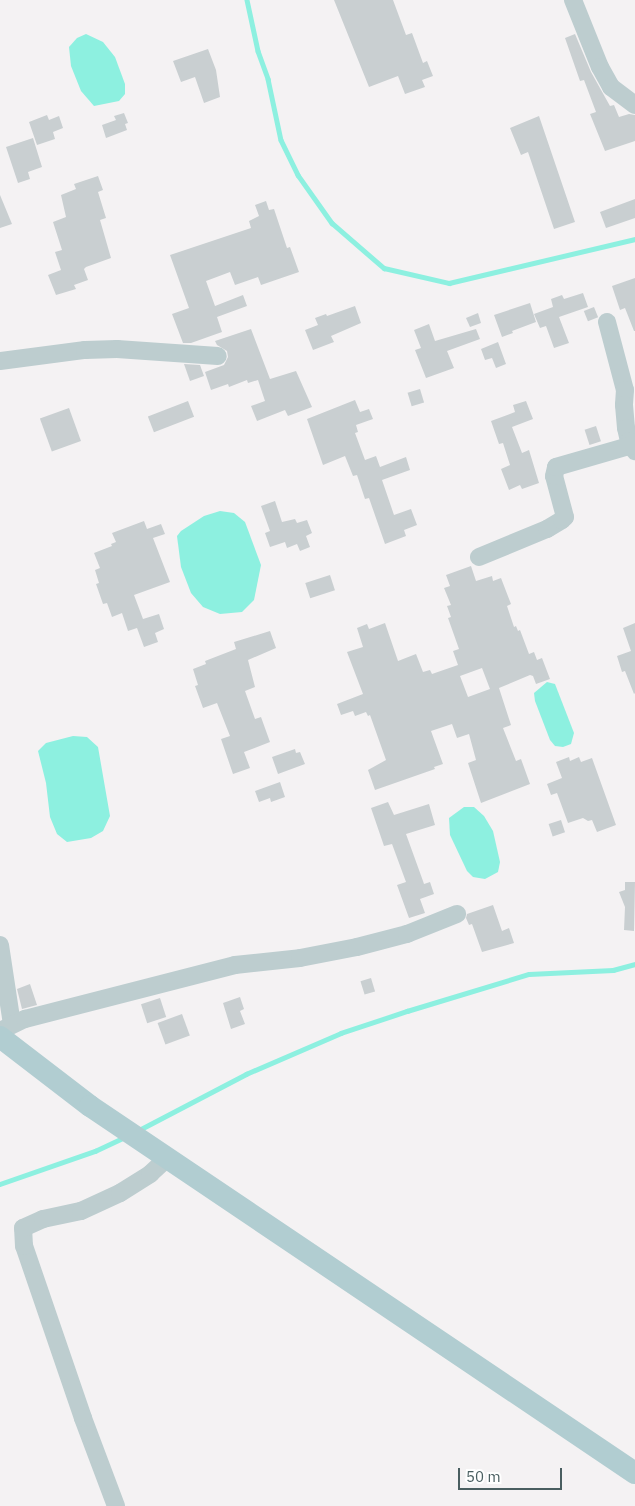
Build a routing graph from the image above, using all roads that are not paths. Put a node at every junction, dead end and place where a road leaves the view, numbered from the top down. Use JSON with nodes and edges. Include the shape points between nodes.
{"nodes":[{"id":1,"x":573,"y":0,"type":"edge"},
{"id":2,"x":635,"y":105,"type":"edge"},
{"id":3,"x":607,"y":322,"type":"dead end"},
{"id":4,"x":218,"y":356,"type":"dead end"},
{"id":5,"x":0,"y":361,"type":"edge"},
{"id":6,"x":630,"y":387,"type":"edge"},
{"id":7,"x":634,"y":448,"type":"edge"},
{"id":8,"x":479,"y":557,"type":"dead end"},
{"id":9,"x":457,"y":914,"type":"dead end"},
{"id":10,"x":0,"y":944,"type":"edge"},
{"id":11,"x":4,"y":1030,"type":"edge"},
{"id":12,"x":167,"y":1158,"type":"junction"},
{"id":13,"x":635,"y":1473,"type":"edge"},
{"id":14,"x":116,"y":1506,"type":"edge"}],
"edges":[{"from":1,"to":2,"type":"street","via":[[611,87]]},
{"from":3,"to":6,"type":"street"},
{"from":4,"to":5,"type":"street","via":[[116,349]]},
{"from":6,"to":7,"type":"street","via":[[624,405],[626,428]]},
{"from":7,"to":8,"type":"street","via":[[556,467],[554,476],[565,516],[562,520]]},
{"from":9,"to":11,"type":"street","via":[[406,934],[357,947],[300,958],[235,965]]},
{"from":10,"to":11,"type":"street"},
{"from":11,"to":12,"type":"main road","via":[[110,1119]]},
{"from":12,"to":13,"type":"main road"},
{"from":12,"to":14,"type":"street","via":[[150,1174],[120,1193],[82,1211],[43,1219],[23,1228],[28,1255],[82,1418]]}]}
